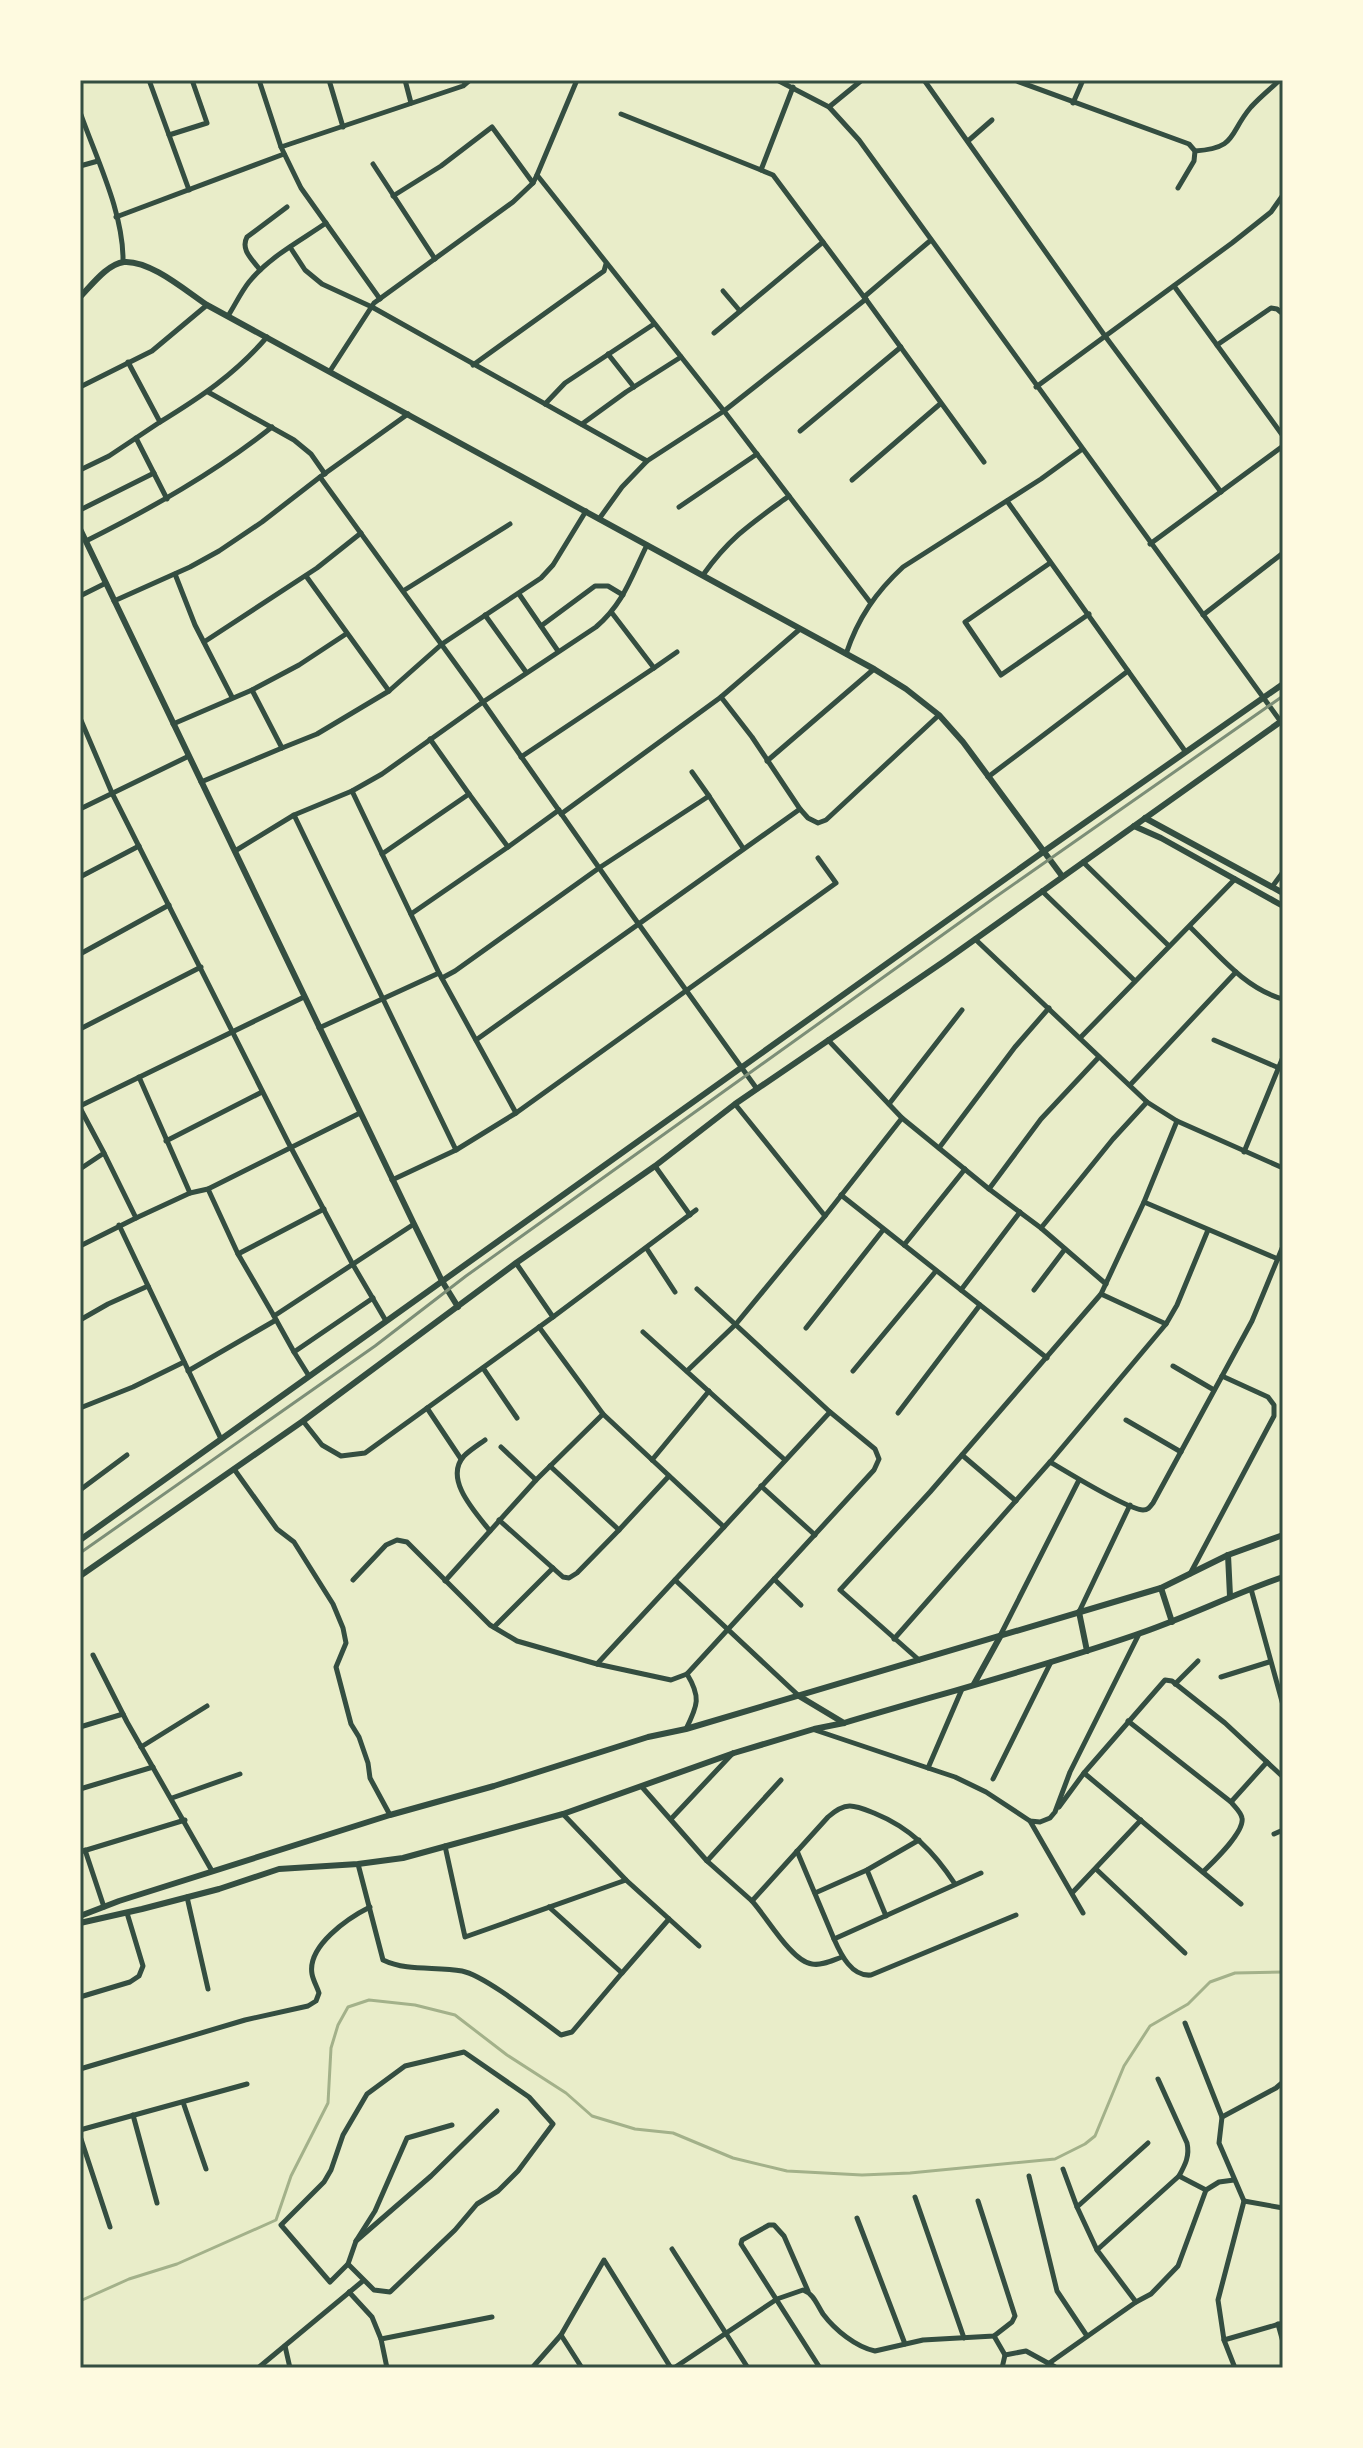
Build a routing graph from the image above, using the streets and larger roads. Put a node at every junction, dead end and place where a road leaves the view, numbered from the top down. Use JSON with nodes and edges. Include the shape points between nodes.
{"nodes":[{"id":1,"x":149,"y":80,"type":"edge"},
{"id":2,"x":192,"y":80,"type":"edge"},
{"id":3,"x":259,"y":80,"type":"edge"},
{"id":4,"x":329,"y":80,"type":"edge"},
{"id":5,"x":405,"y":80,"type":"edge"},
{"id":6,"x":470,"y":80,"type":"edge"},
{"id":7,"x":577,"y":80,"type":"edge"},
{"id":8,"x":777,"y":80,"type":"edge"},
{"id":9,"x":862,"y":80,"type":"edge"},
{"id":10,"x":924,"y":80,"type":"edge"},
{"id":11,"x":1014,"y":80,"type":"edge"},
{"id":12,"x":1083,"y":80,"type":"edge"},
{"id":13,"x":1281,"y":80,"type":"edge"},
{"id":14,"x":793,"y":87,"type":"junction"},
{"id":15,"x":411,"y":103,"type":"junction"},
{"id":16,"x":1073,"y":103,"type":"junction"},
{"id":17,"x":829,"y":107,"type":"junction"},
{"id":18,"x":80,"y":112,"type":"edge"},
{"id":19,"x":621,"y":114,"type":"dead end"},
{"id":20,"x":992,"y":120,"type":"dead end"},
{"id":21,"x":343,"y":127,"type":"junction"},
{"id":22,"x":169,"y":135,"type":"junction"},
{"id":23,"x":968,"y":141,"type":"junction"},
{"id":24,"x":281,"y":147,"type":"junction"},
{"id":25,"x":1195,"y":151,"type":"junction"},
{"id":26,"x":284,"y":154,"type":"junction"},
{"id":27,"x":98,"y":161,"type":"junction"},
{"id":28,"x":373,"y":164,"type":"dead end"},
{"id":29,"x":80,"y":166,"type":"edge"},
{"id":30,"x":761,"y":170,"type":"junction"},
{"id":31,"x":537,"y":175,"type":"junction"},
{"id":32,"x":533,"y":183,"type":"junction"},
{"id":33,"x":1178,"y":188,"type":"dead end"},
{"id":34,"x":189,"y":190,"type":"junction"},
{"id":35,"x":1283,"y":195,"type":"edge"},
{"id":36,"x":393,"y":196,"type":"junction"},
{"id":37,"x":287,"y":207,"type":"dead end"},
{"id":38,"x":116,"y":217,"type":"junction"},
{"id":39,"x":326,"y":223,"type":"junction"},
{"id":40,"x":931,"y":240,"type":"junction"},
{"id":41,"x":823,"y":242,"type":"junction"},
{"id":42,"x":290,"y":247,"type":"junction"},
{"id":43,"x":435,"y":259,"type":"junction"},
{"id":44,"x":123,"y":262,"type":"junction"},
{"id":45,"x":606,"y":263,"type":"junction"},
{"id":46,"x":260,"y":270,"type":"junction"},
{"id":47,"x":1174,"y":286,"type":"junction"},
{"id":48,"x":723,"y":291,"type":"dead end"},
{"id":49,"x":80,"y":297,"type":"edge"},
{"id":50,"x":865,"y":298,"type":"junction"},
{"id":51,"x":380,"y":299,"type":"junction"},
{"id":52,"x":207,"y":305,"type":"junction"},
{"id":53,"x":372,"y":307,"type":"junction"},
{"id":54,"x":740,"y":311,"type":"junction"},
{"id":55,"x":1283,"y":314,"type":"edge"},
{"id":56,"x":228,"y":316,"type":"junction"},
{"id":57,"x":654,"y":324,"type":"junction"},
{"id":58,"x":714,"y":333,"type":"dead end"},
{"id":59,"x":1105,"y":336,"type":"junction"},
{"id":60,"x":267,"y":337,"type":"junction"},
{"id":61,"x":1217,"y":345,"type":"junction"},
{"id":62,"x":901,"y":347,"type":"junction"},
{"id":63,"x":608,"y":354,"type":"junction"},
{"id":64,"x":681,"y":357,"type":"junction"},
{"id":65,"x":128,"y":362,"type":"junction"},
{"id":66,"x":473,"y":365,"type":"junction"},
{"id":67,"x":330,"y":371,"type":"junction"},
{"id":68,"x":80,"y":387,"type":"edge"},
{"id":69,"x":634,"y":387,"type":"junction"},
{"id":70,"x":1036,"y":387,"type":"junction"},
{"id":71,"x":208,"y":392,"type":"junction"},
{"id":72,"x":545,"y":404,"type":"junction"},
{"id":73,"x":940,"y":404,"type":"junction"},
{"id":74,"x":724,"y":411,"type":"junction"},
{"id":75,"x":408,"y":414,"type":"junction"},
{"id":76,"x":160,"y":422,"type":"junction"},
{"id":77,"x":582,"y":424,"type":"junction"},
{"id":78,"x":272,"y":427,"type":"junction"},
{"id":79,"x":800,"y":431,"type":"dead end"},
{"id":80,"x":1283,"y":436,"type":"edge"},
{"id":81,"x":136,"y":438,"type":"junction"},
{"id":82,"x":1283,"y":446,"type":"edge"},
{"id":83,"x":1082,"y":449,"type":"junction"},
{"id":84,"x":757,"y":454,"type":"junction"},
{"id":85,"x":647,"y":461,"type":"junction"},
{"id":86,"x":984,"y":462,"type":"dead end"},
{"id":87,"x":80,"y":470,"type":"edge"},
{"id":88,"x":154,"y":473,"type":"junction"},
{"id":89,"x":323,"y":475,"type":"junction"},
{"id":90,"x":852,"y":480,"type":"dead end"},
{"id":91,"x":1221,"y":492,"type":"junction"},
{"id":92,"x":789,"y":496,"type":"junction"},
{"id":93,"x":167,"y":499,"type":"junction"},
{"id":94,"x":1007,"y":501,"type":"junction"},
{"id":95,"x":679,"y":507,"type":"dead end"},
{"id":96,"x":80,"y":510,"type":"edge"},
{"id":97,"x":586,"y":511,"type":"junction"},
{"id":98,"x":599,"y":519,"type":"junction"},
{"id":99,"x":510,"y":524,"type":"dead end"},
{"id":100,"x":80,"y":529,"type":"edge"},
{"id":101,"x":361,"y":533,"type":"junction"},
{"id":102,"x":85,"y":541,"type":"junction"},
{"id":103,"x":1150,"y":544,"type":"junction"},
{"id":104,"x":647,"y":545,"type":"junction"},
{"id":105,"x":1283,"y":553,"type":"edge"},
{"id":106,"x":1050,"y":563,"type":"junction"},
{"id":107,"x":175,"y":574,"type":"junction"},
{"id":108,"x":703,"y":575,"type":"junction"},
{"id":109,"x":306,"y":576,"type":"junction"},
{"id":110,"x":106,"y":583,"type":"junction"},
{"id":111,"x":403,"y":591,"type":"junction"},
{"id":112,"x":519,"y":594,"type":"junction"},
{"id":113,"x":623,"y":595,"type":"junction"},
{"id":114,"x":80,"y":596,"type":"edge"},
{"id":115,"x":114,"y":601,"type":"junction"},
{"id":116,"x":870,"y":602,"type":"junction"},
{"id":117,"x":612,"y":613,"type":"junction"},
{"id":118,"x":1089,"y":614,"type":"junction"},
{"id":119,"x":485,"y":615,"type":"junction"},
{"id":120,"x":1203,"y":615,"type":"junction"},
{"id":121,"x":541,"y":626,"type":"junction"},
{"id":122,"x":800,"y":629,"type":"junction"},
{"id":123,"x":346,"y":634,"type":"junction"},
{"id":124,"x":204,"y":642,"type":"junction"},
{"id":125,"x":442,"y":644,"type":"junction"},
{"id":126,"x":558,"y":651,"type":"junction"},
{"id":127,"x":677,"y":652,"type":"dead end"},
{"id":128,"x":846,"y":654,"type":"junction"},
{"id":129,"x":654,"y":668,"type":"junction"},
{"id":130,"x":874,"y":669,"type":"junction"},
{"id":131,"x":1128,"y":671,"type":"junction"},
{"id":132,"x":526,"y":672,"type":"junction"},
{"id":133,"x":1283,"y":684,"type":"edge"},
{"id":134,"x":252,"y":690,"type":"junction"},
{"id":135,"x":389,"y":691,"type":"junction"},
{"id":136,"x":232,"y":697,"type":"junction"},
{"id":137,"x":721,"y":697,"type":"junction"},
{"id":138,"x":1263,"y":697,"type":"junction"},
{"id":139,"x":483,"y":702,"type":"junction"},
{"id":140,"x":939,"y":715,"type":"junction"},
{"id":141,"x":80,"y":718,"type":"edge"},
{"id":142,"x":1282,"y":721,"type":"edge"},
{"id":143,"x":173,"y":724,"type":"junction"},
{"id":144,"x":87,"y":734,"type":"junction"},
{"id":145,"x":80,"y":738,"type":"edge"},
{"id":146,"x":430,"y":739,"type":"junction"},
{"id":147,"x":282,"y":748,"type":"junction"},
{"id":148,"x":1185,"y":751,"type":"junction"},
{"id":149,"x":189,"y":756,"type":"junction"},
{"id":150,"x":521,"y":757,"type":"junction"},
{"id":151,"x":767,"y":761,"type":"junction"},
{"id":152,"x":692,"y":772,"type":"dead end"},
{"id":153,"x":988,"y":777,"type":"junction"},
{"id":154,"x":201,"y":782,"type":"junction"},
{"id":155,"x":352,"y":791,"type":"junction"},
{"id":156,"x":112,"y":793,"type":"junction"},
{"id":157,"x":469,"y":794,"type":"junction"},
{"id":158,"x":709,"y":796,"type":"junction"},
{"id":159,"x":80,"y":809,"type":"edge"},
{"id":160,"x":800,"y":809,"type":"junction"},
{"id":161,"x":560,"y":812,"type":"junction"},
{"id":162,"x":294,"y":815,"type":"junction"},
{"id":163,"x":1145,"y":818,"type":"junction"},
{"id":164,"x":1134,"y":826,"type":"junction"},
{"id":165,"x":139,"y":846,"type":"junction"},
{"id":166,"x":508,"y":847,"type":"junction"},
{"id":167,"x":743,"y":848,"type":"junction"},
{"id":168,"x":235,"y":851,"type":"junction"},
{"id":169,"x":1043,"y":852,"type":"junction"},
{"id":170,"x":382,"y":854,"type":"junction"},
{"id":171,"x":818,"y":858,"type":"dead end"},
{"id":172,"x":1082,"y":862,"type":"junction"},
{"id":173,"x":599,"y":868,"type":"junction"},
{"id":174,"x":1283,"y":872,"type":"edge"},
{"id":175,"x":1062,"y":876,"type":"junction"},
{"id":176,"x":80,"y":877,"type":"edge"},
{"id":177,"x":1235,"y":879,"type":"junction"},
{"id":178,"x":1272,"y":887,"type":"junction"},
{"id":179,"x":1041,"y":891,"type":"junction"},
{"id":180,"x":1283,"y":893,"type":"edge"},
{"id":181,"x":169,"y":905,"type":"junction"},
{"id":182,"x":1283,"y":906,"type":"edge"},
{"id":183,"x":411,"y":914,"type":"junction"},
{"id":184,"x":638,"y":924,"type":"junction"},
{"id":185,"x":1190,"y":927,"type":"junction"},
{"id":186,"x":974,"y":938,"type":"junction"},
{"id":187,"x":1169,"y":946,"type":"junction"},
{"id":188,"x":80,"y":954,"type":"edge"},
{"id":189,"x":201,"y":967,"type":"junction"},
{"id":190,"x":1236,"y":972,"type":"junction"},
{"id":191,"x":440,"y":975,"type":"junction"},
{"id":192,"x":1135,"y":981,"type":"junction"},
{"id":193,"x":686,"y":990,"type":"junction"},
{"id":194,"x":304,"y":997,"type":"junction"},
{"id":195,"x":384,"y":997,"type":"junction"},
{"id":196,"x":1283,"y":999,"type":"edge"},
{"id":197,"x":1049,"y":1008,"type":"junction"},
{"id":198,"x":962,"y":1010,"type":"dead end"},
{"id":199,"x":319,"y":1028,"type":"junction"},
{"id":200,"x":80,"y":1029,"type":"edge"},
{"id":201,"x":233,"y":1031,"type":"junction"},
{"id":202,"x":1080,"y":1038,"type":"junction"},
{"id":203,"x":476,"y":1040,"type":"junction"},
{"id":204,"x":828,"y":1040,"type":"junction"},
{"id":205,"x":1214,"y":1040,"type":"dead end"},
{"id":206,"x":1099,"y":1057,"type":"junction"},
{"id":207,"x":1283,"y":1057,"type":"edge"},
{"id":208,"x":741,"y":1068,"type":"junction"},
{"id":209,"x":1279,"y":1068,"type":"junction"},
{"id":210,"x":139,"y":1077,"type":"junction"},
{"id":211,"x":1130,"y":1085,"type":"junction"},
{"id":212,"x":757,"y":1089,"type":"junction"},
{"id":213,"x":262,"y":1092,"type":"junction"},
{"id":214,"x":1147,"y":1102,"type":"junction"},
{"id":215,"x":735,"y":1104,"type":"junction"},
{"id":216,"x":889,"y":1104,"type":"junction"},
{"id":217,"x":80,"y":1107,"type":"edge"},
{"id":218,"x":360,"y":1113,"type":"junction"},
{"id":219,"x":516,"y":1113,"type":"junction"},
{"id":220,"x":902,"y":1118,"type":"junction"},
{"id":221,"x":1177,"y":1121,"type":"junction"},
{"id":222,"x":166,"y":1141,"type":"junction"},
{"id":223,"x":939,"y":1148,"type":"junction"},
{"id":224,"x":291,"y":1149,"type":"junction"},
{"id":225,"x":456,"y":1150,"type":"junction"},
{"id":226,"x":1244,"y":1152,"type":"junction"},
{"id":227,"x":104,"y":1153,"type":"junction"},
{"id":228,"x":655,"y":1166,"type":"junction"},
{"id":229,"x":1283,"y":1168,"type":"edge"},
{"id":230,"x":80,"y":1169,"type":"edge"},
{"id":231,"x":965,"y":1169,"type":"junction"},
{"id":232,"x":392,"y":1180,"type":"junction"},
{"id":233,"x":208,"y":1189,"type":"junction"},
{"id":234,"x":989,"y":1189,"type":"junction"},
{"id":235,"x":190,"y":1193,"type":"junction"},
{"id":236,"x":841,"y":1195,"type":"junction"},
{"id":237,"x":1144,"y":1202,"type":"junction"},
{"id":238,"x":324,"y":1209,"type":"junction"},
{"id":239,"x":696,"y":1210,"type":"dead end"},
{"id":240,"x":1020,"y":1212,"type":"junction"},
{"id":241,"x":690,"y":1215,"type":"junction"},
{"id":242,"x":825,"y":1216,"type":"junction"},
{"id":243,"x":136,"y":1218,"type":"junction"},
{"id":244,"x":414,"y":1224,"type":"junction"},
{"id":245,"x":119,"y":1225,"type":"junction"},
{"id":246,"x":1041,"y":1228,"type":"junction"},
{"id":247,"x":883,"y":1230,"type":"junction"},
{"id":248,"x":1208,"y":1230,"type":"junction"},
{"id":249,"x":904,"y":1245,"type":"junction"},
{"id":250,"x":80,"y":1246,"type":"edge"},
{"id":251,"x":1283,"y":1246,"type":"edge"},
{"id":252,"x":647,"y":1249,"type":"junction"},
{"id":253,"x":1065,"y":1249,"type":"junction"},
{"id":254,"x":238,"y":1254,"type":"junction"},
{"id":255,"x":1278,"y":1259,"type":"junction"},
{"id":256,"x":352,"y":1263,"type":"junction"},
{"id":257,"x":516,"y":1263,"type":"junction"},
{"id":258,"x":936,"y":1271,"type":"junction"},
{"id":259,"x":442,"y":1281,"type":"junction"},
{"id":260,"x":1106,"y":1284,"type":"junction"},
{"id":261,"x":148,"y":1286,"type":"junction"},
{"id":262,"x":697,"y":1289,"type":"dead end"},
{"id":263,"x":961,"y":1290,"type":"junction"},
{"id":264,"x":1034,"y":1290,"type":"dead end"},
{"id":265,"x":675,"y":1292,"type":"dead end"},
{"id":266,"x":1101,"y":1294,"type":"junction"},
{"id":267,"x":373,"y":1298,"type":"junction"},
{"id":268,"x":980,"y":1305,"type":"junction"},
{"id":269,"x":458,"y":1307,"type":"junction"},
{"id":270,"x":553,"y":1317,"type":"junction"},
{"id":271,"x":275,"y":1318,"type":"junction"},
{"id":272,"x":80,"y":1320,"type":"edge"},
{"id":273,"x":386,"y":1321,"type":"junction"},
{"id":274,"x":736,"y":1324,"type":"junction"},
{"id":275,"x":1166,"y":1324,"type":"junction"},
{"id":276,"x":539,"y":1327,"type":"junction"},
{"id":277,"x":806,"y":1328,"type":"dead end"},
{"id":278,"x":643,"y":1332,"type":"dead end"},
{"id":279,"x":294,"y":1352,"type":"junction"},
{"id":280,"x":1047,"y":1358,"type":"junction"},
{"id":281,"x":184,"y":1362,"type":"junction"},
{"id":282,"x":1173,"y":1366,"type":"dead end"},
{"id":283,"x":483,"y":1368,"type":"junction"},
{"id":284,"x":188,"y":1371,"type":"junction"},
{"id":285,"x":687,"y":1371,"type":"junction"},
{"id":286,"x":853,"y":1371,"type":"dead end"},
{"id":287,"x":309,"y":1376,"type":"junction"},
{"id":288,"x":1222,"y":1376,"type":"junction"},
{"id":289,"x":1214,"y":1390,"type":"junction"},
{"id":290,"x":709,"y":1391,"type":"junction"},
{"id":291,"x":80,"y":1408,"type":"edge"},
{"id":292,"x":427,"y":1408,"type":"junction"},
{"id":293,"x":830,"y":1412,"type":"junction"},
{"id":294,"x":898,"y":1413,"type":"dead end"},
{"id":295,"x":603,"y":1414,"type":"junction"},
{"id":296,"x":517,"y":1418,"type":"dead end"},
{"id":297,"x":1126,"y":1420,"type":"dead end"},
{"id":298,"x":303,"y":1421,"type":"junction"},
{"id":299,"x":221,"y":1439,"type":"junction"},
{"id":300,"x":485,"y":1440,"type":"dead end"},
{"id":301,"x":501,"y":1447,"type":"dead end"},
{"id":302,"x":1181,"y":1452,"type":"junction"},
{"id":303,"x":127,"y":1455,"type":"dead end"},
{"id":304,"x":962,"y":1455,"type":"junction"},
{"id":305,"x":461,"y":1459,"type":"junction"},
{"id":306,"x":652,"y":1460,"type":"junction"},
{"id":307,"x":785,"y":1460,"type":"junction"},
{"id":308,"x":1050,"y":1462,"type":"junction"},
{"id":309,"x":550,"y":1466,"type":"junction"},
{"id":310,"x":234,"y":1469,"type":"junction"},
{"id":311,"x":669,"y":1476,"type":"junction"},
{"id":312,"x":536,"y":1480,"type":"junction"},
{"id":313,"x":1079,"y":1480,"type":"junction"},
{"id":314,"x":761,"y":1486,"type":"junction"},
{"id":315,"x":80,"y":1490,"type":"edge"},
{"id":316,"x":1016,"y":1501,"type":"junction"},
{"id":317,"x":1130,"y":1505,"type":"junction"},
{"id":318,"x":499,"y":1520,"type":"junction"},
{"id":319,"x":724,"y":1527,"type":"junction"},
{"id":320,"x":619,"y":1530,"type":"junction"},
{"id":321,"x":490,"y":1531,"type":"junction"},
{"id":322,"x":815,"y":1535,"type":"junction"},
{"id":323,"x":1283,"y":1535,"type":"edge"},
{"id":324,"x":80,"y":1540,"type":"edge"},
{"id":325,"x":1228,"y":1555,"type":"junction"},
{"id":326,"x":553,"y":1568,"type":"junction"},
{"id":327,"x":1190,"y":1574,"type":"junction"},
{"id":328,"x":80,"y":1576,"type":"edge"},
{"id":329,"x":1283,"y":1577,"type":"edge"},
{"id":330,"x":774,"y":1579,"type":"junction"},
{"id":331,"x":353,"y":1580,"type":"dead end"},
{"id":332,"x":675,"y":1580,"type":"junction"},
{"id":333,"x":445,"y":1581,"type":"junction"},
{"id":334,"x":1161,"y":1588,"type":"junction"},
{"id":335,"x":1250,"y":1588,"type":"junction"},
{"id":336,"x":1230,"y":1596,"type":"junction"},
{"id":337,"x":801,"y":1605,"type":"dead end"},
{"id":338,"x":1079,"y":1612,"type":"junction"},
{"id":339,"x":1172,"y":1622,"type":"junction"},
{"id":340,"x":494,"y":1627,"type":"junction"},
{"id":341,"x":727,"y":1629,"type":"junction"},
{"id":342,"x":1001,"y":1634,"type":"junction"},
{"id":343,"x":1139,"y":1634,"type":"junction"},
{"id":344,"x":894,"y":1639,"type":"junction"},
{"id":345,"x":1087,"y":1651,"type":"junction"},
{"id":346,"x":93,"y":1655,"type":"dead end"},
{"id":347,"x":919,"y":1661,"type":"junction"},
{"id":348,"x":1051,"y":1661,"type":"junction"},
{"id":349,"x":1198,"y":1661,"type":"dead end"},
{"id":350,"x":1269,"y":1662,"type":"junction"},
{"id":351,"x":597,"y":1664,"type":"junction"},
{"id":352,"x":687,"y":1674,"type":"junction"},
{"id":353,"x":1221,"y":1677,"type":"dead end"},
{"id":354,"x":974,"y":1684,"type":"junction"},
{"id":355,"x":1175,"y":1684,"type":"junction"},
{"id":356,"x":962,"y":1688,"type":"junction"},
{"id":357,"x":799,"y":1696,"type":"junction"},
{"id":358,"x":1283,"y":1705,"type":"edge"},
{"id":359,"x":207,"y":1706,"type":"dead end"},
{"id":360,"x":123,"y":1714,"type":"junction"},
{"id":361,"x":1128,"y":1721,"type":"junction"},
{"id":362,"x":844,"y":1723,"type":"junction"},
{"id":363,"x":80,"y":1727,"type":"edge"},
{"id":364,"x":686,"y":1729,"type":"junction"},
{"id":365,"x":814,"y":1729,"type":"junction"},
{"id":366,"x":141,"y":1747,"type":"junction"},
{"id":367,"x":734,"y":1753,"type":"junction"},
{"id":368,"x":1267,"y":1762,"type":"junction"},
{"id":369,"x":153,"y":1767,"type":"junction"},
{"id":370,"x":928,"y":1768,"type":"junction"},
{"id":371,"x":1084,"y":1773,"type":"junction"},
{"id":372,"x":240,"y":1774,"type":"dead end"},
{"id":373,"x":1283,"y":1777,"type":"edge"},
{"id":374,"x":993,"y":1779,"type":"dead end"},
{"id":375,"x":781,"y":1780,"type":"dead end"},
{"id":376,"x":642,"y":1787,"type":"junction"},
{"id":377,"x":80,"y":1789,"type":"edge"},
{"id":378,"x":172,"y":1798,"type":"junction"},
{"id":379,"x":1231,"y":1802,"type":"junction"},
{"id":380,"x":1055,"y":1812,"type":"junction"},
{"id":381,"x":563,"y":1814,"type":"junction"},
{"id":382,"x":390,"y":1815,"type":"junction"},
{"id":383,"x":671,"y":1819,"type":"junction"},
{"id":384,"x":185,"y":1820,"type":"junction"},
{"id":385,"x":1141,"y":1820,"type":"junction"},
{"id":386,"x":1030,"y":1821,"type":"junction"},
{"id":387,"x":1283,"y":1830,"type":"edge"},
{"id":388,"x":1274,"y":1834,"type":"dead end"},
{"id":389,"x":919,"y":1840,"type":"junction"},
{"id":390,"x":445,"y":1846,"type":"junction"},
{"id":391,"x":82,"y":1851,"type":"edge"},
{"id":392,"x":797,"y":1851,"type":"junction"},
{"id":393,"x":707,"y":1861,"type":"junction"},
{"id":394,"x":358,"y":1864,"type":"junction"},
{"id":395,"x":1096,"y":1869,"type":"junction"},
{"id":396,"x":867,"y":1870,"type":"junction"},
{"id":397,"x":213,"y":1872,"type":"junction"},
{"id":398,"x":1203,"y":1872,"type":"junction"},
{"id":399,"x":981,"y":1873,"type":"dead end"},
{"id":400,"x":626,"y":1880,"type":"junction"},
{"id":401,"x":955,"y":1884,"type":"junction"},
{"id":402,"x":815,"y":1893,"type":"junction"},
{"id":403,"x":1072,"y":1893,"type":"junction"},
{"id":404,"x":187,"y":1897,"type":"junction"},
{"id":405,"x":752,"y":1901,"type":"junction"},
{"id":406,"x":1241,"y":1904,"type":"dead end"},
{"id":407,"x":104,"y":1907,"type":"junction"},
{"id":408,"x":370,"y":1907,"type":"junction"},
{"id":409,"x":549,"y":1907,"type":"junction"},
{"id":410,"x":127,"y":1913,"type":"junction"},
{"id":411,"x":1083,"y":1913,"type":"dead end"},
{"id":412,"x":1016,"y":1915,"type":"dead end"},
{"id":413,"x":80,"y":1916,"type":"edge"},
{"id":414,"x":886,"y":1916,"type":"junction"},
{"id":415,"x":669,"y":1919,"type":"junction"},
{"id":416,"x":80,"y":1923,"type":"edge"},
{"id":417,"x":834,"y":1939,"type":"junction"},
{"id":418,"x":699,"y":1946,"type":"dead end"},
{"id":419,"x":1185,"y":1953,"type":"dead end"},
{"id":420,"x":842,"y":1957,"type":"junction"},
{"id":421,"x":622,"y":1973,"type":"junction"},
{"id":422,"x":208,"y":1989,"type":"dead end"},
{"id":423,"x":80,"y":1997,"type":"edge"},
{"id":424,"x":1185,"y":2023,"type":"dead end"},
{"id":425,"x":80,"y":2069,"type":"edge"},
{"id":426,"x":1158,"y":2079,"type":"dead end"},
{"id":427,"x":1283,"y":2082,"type":"edge"},
{"id":428,"x":247,"y":2084,"type":"dead end"},
{"id":429,"x":183,"y":2102,"type":"junction"},
{"id":430,"x":497,"y":2111,"type":"dead end"},
{"id":431,"x":133,"y":2115,"type":"junction"},
{"id":432,"x":1222,"y":2117,"type":"junction"},
{"id":433,"x":452,"y":2125,"type":"dead end"},
{"id":434,"x":80,"y":2130,"type":"edge"},
{"id":435,"x":80,"y":2136,"type":"edge"},
{"id":436,"x":1148,"y":2143,"type":"dead end"},
{"id":437,"x":206,"y":2169,"type":"dead end"},
{"id":438,"x":1063,"y":2169,"type":"dead end"},
{"id":439,"x":1029,"y":2176,"type":"dead end"},
{"id":440,"x":1179,"y":2176,"type":"junction"},
{"id":441,"x":1234,"y":2180,"type":"junction"},
{"id":442,"x":1206,"y":2190,"type":"junction"},
{"id":443,"x":915,"y":2197,"type":"dead end"},
{"id":444,"x":978,"y":2201,"type":"dead end"},
{"id":445,"x":1244,"y":2201,"type":"junction"},
{"id":446,"x":157,"y":2203,"type":"dead end"},
{"id":447,"x":1077,"y":2207,"type":"junction"},
{"id":448,"x":1283,"y":2208,"type":"edge"},
{"id":449,"x":857,"y":2218,"type":"dead end"},
{"id":450,"x":110,"y":2227,"type":"dead end"},
{"id":451,"x":356,"y":2241,"type":"junction"},
{"id":452,"x":672,"y":2249,"type":"dead end"},
{"id":453,"x":1097,"y":2250,"type":"junction"},
{"id":454,"x":348,"y":2264,"type":"junction"},
{"id":455,"x":364,"y":2280,"type":"junction"},
{"id":456,"x":808,"y":2291,"type":"junction"},
{"id":457,"x":349,"y":2292,"type":"junction"},
{"id":458,"x":777,"y":2299,"type":"junction"},
{"id":459,"x":1136,"y":2302,"type":"junction"},
{"id":460,"x":492,"y":2317,"type":"dead end"},
{"id":461,"x":1281,"y":2323,"type":"edge"},
{"id":462,"x":726,"y":2334,"type":"junction"},
{"id":463,"x":561,"y":2335,"type":"junction"},
{"id":464,"x":994,"y":2336,"type":"junction"},
{"id":465,"x":1087,"y":2336,"type":"junction"},
{"id":466,"x":964,"y":2338,"type":"junction"},
{"id":467,"x":381,"y":2339,"type":"junction"},
{"id":468,"x":1224,"y":2340,"type":"junction"},
{"id":469,"x":1283,"y":2342,"type":"edge"},
{"id":470,"x":905,"y":2344,"type":"junction"},
{"id":471,"x":285,"y":2346,"type":"junction"},
{"id":472,"x":1005,"y":2355,"type":"junction"},
{"id":473,"x":1048,"y":2364,"type":"junction"},
{"id":474,"x":258,"y":2368,"type":"edge"},
{"id":475,"x":290,"y":2368,"type":"edge"},
{"id":476,"x":387,"y":2368,"type":"edge"},
{"id":477,"x":532,"y":2368,"type":"edge"},
{"id":478,"x":582,"y":2368,"type":"edge"},
{"id":479,"x":672,"y":2368,"type":"edge"},
{"id":480,"x":748,"y":2368,"type":"edge"},
{"id":481,"x":820,"y":2368,"type":"edge"},
{"id":482,"x":1002,"y":2368,"type":"edge"},
{"id":483,"x":1057,"y":2368,"type":"edge"},
{"id":484,"x":1235,"y":2368,"type":"edge"}],
"edges":[{"from":1,"to":22,"type":"street"},
{"from":2,"to":22,"type":"street","via":[[207,123]]},
{"from":3,"to":24,"type":"street"},
{"from":4,"to":21,"type":"street"},
{"from":5,"to":15,"type":"street"},
{"from":6,"to":15,"type":"street"},
{"from":7,"to":31,"type":"street"},
{"from":8,"to":14,"type":"street"},
{"from":9,"to":17,"type":"street"},
{"from":10,"to":23,"type":"street"},
{"from":11,"to":16,"type":"street"},
{"from":12,"to":16,"type":"street"},
{"from":13,"to":25,"type":"street","via":[[1252,106],[1226,143],[1216,150]]},
{"from":14,"to":17,"type":"street"},
{"from":14,"to":30,"type":"street"},
{"from":15,"to":21,"type":"street"},
{"from":16,"to":25,"type":"street","via":[[1189,144]]},
{"from":17,"to":40,"type":"street"},
{"from":18,"to":27,"type":"street"},
{"from":19,"to":30,"type":"street"},
{"from":20,"to":23,"type":"street"},
{"from":21,"to":24,"type":"street"},
{"from":22,"to":34,"type":"street"},
{"from":23,"to":59,"type":"street"},
{"from":24,"to":26,"type":"street"},
{"from":25,"to":33,"type":"street"},
{"from":26,"to":34,"type":"street"},
{"from":26,"to":39,"type":"street"},
{"from":27,"to":29,"type":"street"},
{"from":27,"to":38,"type":"street"},
{"from":28,"to":36,"type":"street"},
{"from":30,"to":41,"type":"street","via":[[773,175]]},
{"from":31,"to":32,"type":"street"},
{"from":31,"to":45,"type":"street"},
{"from":32,"to":36,"type":"street","via":[[492,127]]},
{"from":32,"to":43,"type":"street"},
{"from":34,"to":38,"type":"street"},
{"from":35,"to":47,"type":"street","via":[[1257,224]]},
{"from":36,"to":43,"type":"street"},
{"from":37,"to":46,"type":"street","via":[[244,243]]},
{"from":38,"to":44,"type":"street"},
{"from":39,"to":42,"type":"street"},
{"from":39,"to":51,"type":"street"},
{"from":40,"to":50,"type":"street"},
{"from":40,"to":70,"type":"street"},
{"from":41,"to":50,"type":"street"},
{"from":41,"to":54,"type":"street"},
{"from":42,"to":46,"type":"street"},
{"from":42,"to":53,"type":"street","via":[[322,284]]},
{"from":43,"to":51,"type":"street"},
{"from":44,"to":49,"type":"street","via":[[103,273]]},
{"from":44,"to":52,"type":"street","via":[[147,266]]},
{"from":45,"to":57,"type":"street"},
{"from":45,"to":66,"type":"street","via":[[604,271]]},
{"from":46,"to":56,"type":"street"},
{"from":47,"to":59,"type":"street"},
{"from":47,"to":61,"type":"street"},
{"from":48,"to":54,"type":"street"},
{"from":50,"to":62,"type":"street"},
{"from":50,"to":74,"type":"street"},
{"from":51,"to":53,"type":"street"},
{"from":52,"to":56,"type":"street"},
{"from":52,"to":65,"type":"street","via":[[152,351]]},
{"from":53,"to":66,"type":"street"},
{"from":53,"to":67,"type":"street"},
{"from":54,"to":58,"type":"street"},
{"from":55,"to":61,"type":"street","via":[[1271,308]]},
{"from":56,"to":60,"type":"street"},
{"from":57,"to":63,"type":"street"},
{"from":57,"to":64,"type":"street"},
{"from":59,"to":70,"type":"street"},
{"from":59,"to":91,"type":"street"},
{"from":60,"to":67,"type":"street"},
{"from":60,"to":71,"type":"street"},
{"from":61,"to":80,"type":"street"},
{"from":62,"to":73,"type":"street"},
{"from":62,"to":79,"type":"street"},
{"from":63,"to":69,"type":"street"},
{"from":63,"to":72,"type":"street","via":[[565,383]]},
{"from":64,"to":69,"type":"street"},
{"from":64,"to":74,"type":"street"},
{"from":65,"to":68,"type":"street"},
{"from":65,"to":76,"type":"street"},
{"from":66,"to":72,"type":"street"},
{"from":67,"to":75,"type":"street"},
{"from":69,"to":77,"type":"street"},
{"from":70,"to":83,"type":"street"},
{"from":71,"to":76,"type":"street"},
{"from":71,"to":78,"type":"street"},
{"from":72,"to":77,"type":"street"},
{"from":73,"to":86,"type":"street"},
{"from":73,"to":90,"type":"street"},
{"from":74,"to":84,"type":"street"},
{"from":74,"to":85,"type":"street"},
{"from":75,"to":89,"type":"street"},
{"from":75,"to":97,"type":"street"},
{"from":76,"to":81,"type":"street"},
{"from":77,"to":85,"type":"street"},
{"from":78,"to":89,"type":"street","via":[[311,454]]},
{"from":78,"to":93,"type":"street"},
{"from":81,"to":87,"type":"street"},
{"from":81,"to":88,"type":"street"},
{"from":82,"to":91,"type":"street"},
{"from":83,"to":94,"type":"street"},
{"from":83,"to":103,"type":"street"},
{"from":84,"to":92,"type":"street"},
{"from":84,"to":95,"type":"street"},
{"from":85,"to":98,"type":"street"},
{"from":88,"to":93,"type":"street"},
{"from":88,"to":96,"type":"street"},
{"from":89,"to":101,"type":"street"},
{"from":89,"to":107,"type":"street","via":[[219,551]]},
{"from":91,"to":103,"type":"street"},
{"from":92,"to":108,"type":"street","via":[[739,532]]},
{"from":92,"to":116,"type":"street"},
{"from":93,"to":102,"type":"street"},
{"from":94,"to":106,"type":"street"},
{"from":94,"to":116,"type":"street","via":[[903,567]]},
{"from":97,"to":98,"type":"street"},
{"from":97,"to":112,"type":"street","via":[[553,565]]},
{"from":98,"to":104,"type":"street"},
{"from":99,"to":111,"type":"street"},
{"from":100,"to":102,"type":"street"},
{"from":101,"to":109,"type":"street"},
{"from":101,"to":111,"type":"street"},
{"from":102,"to":110,"type":"street"},
{"from":103,"to":120,"type":"street"},
{"from":104,"to":108,"type":"street"},
{"from":104,"to":113,"type":"street"},
{"from":105,"to":120,"type":"street"},
{"from":106,"to":118,"type":"street"},
{"from":106,"to":118,"type":"street","via":[[965,622],[1001,675]]},
{"from":107,"to":115,"type":"street"},
{"from":107,"to":124,"type":"street"},
{"from":108,"to":122,"type":"street"},
{"from":109,"to":123,"type":"street"},
{"from":109,"to":124,"type":"street"},
{"from":110,"to":114,"type":"street"},
{"from":110,"to":115,"type":"street"},
{"from":111,"to":125,"type":"street"},
{"from":112,"to":119,"type":"street"},
{"from":112,"to":121,"type":"street"},
{"from":113,"to":117,"type":"street"},
{"from":113,"to":121,"type":"street","via":[[595,586]]},
{"from":115,"to":143,"type":"street"},
{"from":116,"to":128,"type":"street"},
{"from":117,"to":126,"type":"street"},
{"from":117,"to":129,"type":"street"},
{"from":118,"to":131,"type":"street"},
{"from":119,"to":125,"type":"street"},
{"from":119,"to":132,"type":"street"},
{"from":120,"to":138,"type":"street"},
{"from":121,"to":126,"type":"street"},
{"from":122,"to":128,"type":"street"},
{"from":122,"to":137,"type":"street"},
{"from":123,"to":134,"type":"street"},
{"from":123,"to":135,"type":"street"},
{"from":124,"to":136,"type":"street"},
{"from":125,"to":135,"type":"street"},
{"from":125,"to":139,"type":"street"},
{"from":126,"to":132,"type":"street"},
{"from":127,"to":129,"type":"street"},
{"from":128,"to":130,"type":"street"},
{"from":129,"to":150,"type":"street"},
{"from":130,"to":140,"type":"street"},
{"from":130,"to":151,"type":"street"},
{"from":131,"to":148,"type":"street"},
{"from":131,"to":153,"type":"street"},
{"from":132,"to":139,"type":"street"},
{"from":133,"to":138,"type":"street"},
{"from":134,"to":136,"type":"street"},
{"from":134,"to":147,"type":"street"},
{"from":135,"to":147,"type":"street","via":[[317,734]]},
{"from":136,"to":143,"type":"street"},
{"from":137,"to":151,"type":"street"},
{"from":137,"to":161,"type":"street"},
{"from":138,"to":142,"type":"street"},
{"from":138,"to":148,"type":"street"},
{"from":139,"to":146,"type":"street"},
{"from":139,"to":150,"type":"street"},
{"from":140,"to":153,"type":"street"},
{"from":140,"to":160,"type":"street","via":[[826,820],[818,823]]},
{"from":141,"to":144,"type":"street"},
{"from":142,"to":163,"type":"street"},
{"from":143,"to":149,"type":"street"},
{"from":144,"to":145,"type":"street"},
{"from":144,"to":156,"type":"street"},
{"from":146,"to":155,"type":"street"},
{"from":146,"to":157,"type":"street"},
{"from":147,"to":154,"type":"street"},
{"from":148,"to":169,"type":"street"},
{"from":149,"to":154,"type":"street"},
{"from":149,"to":156,"type":"street"},
{"from":150,"to":161,"type":"street"},
{"from":151,"to":160,"type":"street"},
{"from":152,"to":158,"type":"street"},
{"from":153,"to":169,"type":"street"},
{"from":154,"to":168,"type":"street"},
{"from":155,"to":162,"type":"street"},
{"from":155,"to":170,"type":"street"},
{"from":156,"to":159,"type":"street"},
{"from":156,"to":165,"type":"street"},
{"from":157,"to":166,"type":"street"},
{"from":157,"to":170,"type":"street"},
{"from":158,"to":167,"type":"street"},
{"from":158,"to":173,"type":"street"},
{"from":160,"to":167,"type":"street"},
{"from":161,"to":166,"type":"street"},
{"from":161,"to":173,"type":"street"},
{"from":162,"to":168,"type":"street"},
{"from":162,"to":195,"type":"street"},
{"from":163,"to":164,"type":"street"},
{"from":163,"to":178,"type":"street"},
{"from":164,"to":172,"type":"street"},
{"from":164,"to":177,"type":"street"},
{"from":165,"to":176,"type":"street"},
{"from":165,"to":181,"type":"street"},
{"from":166,"to":183,"type":"street"},
{"from":167,"to":184,"type":"street"},
{"from":168,"to":194,"type":"street"},
{"from":169,"to":175,"type":"street"},
{"from":169,"to":208,"type":"street"},
{"from":170,"to":183,"type":"street"},
{"from":171,"to":193,"type":"street","via":[[836,883]]},
{"from":172,"to":175,"type":"street"},
{"from":172,"to":187,"type":"street"},
{"from":173,"to":184,"type":"street"},
{"from":173,"to":191,"type":"street","via":[[455,971]]},
{"from":174,"to":178,"type":"street"},
{"from":175,"to":179,"type":"street"},
{"from":177,"to":182,"type":"street"},
{"from":177,"to":185,"type":"street"},
{"from":178,"to":180,"type":"street"},
{"from":179,"to":186,"type":"street"},
{"from":179,"to":192,"type":"street"},
{"from":181,"to":188,"type":"street"},
{"from":181,"to":189,"type":"street"},
{"from":183,"to":191,"type":"street"},
{"from":184,"to":193,"type":"street"},
{"from":184,"to":203,"type":"street"},
{"from":185,"to":187,"type":"street"},
{"from":185,"to":190,"type":"street"},
{"from":186,"to":197,"type":"street"},
{"from":186,"to":204,"type":"street"},
{"from":187,"to":192,"type":"street"},
{"from":189,"to":200,"type":"street"},
{"from":189,"to":201,"type":"street"},
{"from":190,"to":196,"type":"street"},
{"from":190,"to":211,"type":"street"},
{"from":191,"to":195,"type":"street"},
{"from":191,"to":203,"type":"street"},
{"from":192,"to":202,"type":"street"},
{"from":193,"to":208,"type":"street"},
{"from":193,"to":219,"type":"street"},
{"from":194,"to":199,"type":"street"},
{"from":194,"to":201,"type":"street"},
{"from":195,"to":199,"type":"street"},
{"from":195,"to":225,"type":"street"},
{"from":197,"to":202,"type":"street"},
{"from":197,"to":223,"type":"street"},
{"from":198,"to":216,"type":"street"},
{"from":199,"to":218,"type":"street"},
{"from":201,"to":210,"type":"street"},
{"from":201,"to":213,"type":"street"},
{"from":202,"to":206,"type":"street"},
{"from":203,"to":219,"type":"street"},
{"from":204,"to":212,"type":"street"},
{"from":204,"to":216,"type":"street"},
{"from":205,"to":209,"type":"street"},
{"from":206,"to":211,"type":"street"},
{"from":206,"to":234,"type":"street","via":[[1041,1119]]},
{"from":207,"to":209,"type":"street"},
{"from":208,"to":212,"type":"street"},
{"from":208,"to":259,"type":"street"},
{"from":209,"to":226,"type":"street"},
{"from":210,"to":217,"type":"street"},
{"from":210,"to":222,"type":"street"},
{"from":211,"to":214,"type":"street"},
{"from":212,"to":215,"type":"street"},
{"from":213,"to":222,"type":"street"},
{"from":213,"to":224,"type":"street"},
{"from":214,"to":221,"type":"street"},
{"from":214,"to":246,"type":"street"},
{"from":215,"to":228,"type":"street"},
{"from":215,"to":242,"type":"street"},
{"from":216,"to":220,"type":"street"},
{"from":217,"to":227,"type":"street"},
{"from":218,"to":224,"type":"street"},
{"from":218,"to":232,"type":"street"},
{"from":219,"to":225,"type":"street"},
{"from":220,"to":223,"type":"street"},
{"from":220,"to":236,"type":"street"},
{"from":221,"to":226,"type":"street"},
{"from":221,"to":237,"type":"street"},
{"from":222,"to":235,"type":"street"},
{"from":223,"to":231,"type":"street"},
{"from":224,"to":233,"type":"street"},
{"from":224,"to":238,"type":"street"},
{"from":225,"to":232,"type":"street"},
{"from":226,"to":229,"type":"street"},
{"from":227,"to":230,"type":"street"},
{"from":227,"to":243,"type":"street"},
{"from":228,"to":241,"type":"street"},
{"from":228,"to":257,"type":"street"},
{"from":231,"to":234,"type":"street"},
{"from":231,"to":249,"type":"street"},
{"from":232,"to":244,"type":"street"},
{"from":233,"to":235,"type":"street"},
{"from":233,"to":254,"type":"street"},
{"from":234,"to":240,"type":"street"},
{"from":235,"to":243,"type":"street"},
{"from":236,"to":242,"type":"street"},
{"from":236,"to":247,"type":"street"},
{"from":237,"to":248,"type":"street"},
{"from":237,"to":260,"type":"street"},
{"from":238,"to":254,"type":"street"},
{"from":238,"to":256,"type":"street"},
{"from":239,"to":241,"type":"street"},
{"from":240,"to":246,"type":"street"},
{"from":240,"to":263,"type":"street"},
{"from":241,"to":252,"type":"street"},
{"from":242,"to":274,"type":"street"},
{"from":243,"to":245,"type":"street"},
{"from":244,"to":256,"type":"street"},
{"from":244,"to":259,"type":"street"},
{"from":245,"to":250,"type":"street"},
{"from":245,"to":261,"type":"street"},
{"from":246,"to":253,"type":"street"},
{"from":247,"to":249,"type":"street"},
{"from":247,"to":277,"type":"street"},
{"from":248,"to":255,"type":"street"},
{"from":248,"to":275,"type":"street"},
{"from":249,"to":258,"type":"street"},
{"from":251,"to":255,"type":"street"},
{"from":252,"to":265,"type":"street"},
{"from":252,"to":270,"type":"street"},
{"from":253,"to":260,"type":"street"},
{"from":253,"to":264,"type":"street"},
{"from":254,"to":271,"type":"street"},
{"from":255,"to":288,"type":"street"},
{"from":256,"to":267,"type":"street"},
{"from":256,"to":271,"type":"street"},
{"from":257,"to":269,"type":"street"},
{"from":257,"to":270,"type":"street"},
{"from":258,"to":263,"type":"street"},
{"from":258,"to":286,"type":"street"},
{"from":259,"to":269,"type":"street"},
{"from":259,"to":273,"type":"street"},
{"from":260,"to":266,"type":"street"},
{"from":261,"to":272,"type":"street"},
{"from":261,"to":281,"type":"street"},
{"from":262,"to":274,"type":"street"},
{"from":263,"to":268,"type":"street"},
{"from":266,"to":275,"type":"street"},
{"from":266,"to":280,"type":"street"},
{"from":267,"to":273,"type":"street"},
{"from":267,"to":279,"type":"street"},
{"from":268,"to":280,"type":"street"},
{"from":268,"to":294,"type":"street"},
{"from":269,"to":298,"type":"street"},
{"from":270,"to":276,"type":"street"},
{"from":271,"to":279,"type":"street"},
{"from":271,"to":284,"type":"street"},
{"from":273,"to":287,"type":"street"},
{"from":274,"to":285,"type":"street"},
{"from":274,"to":293,"type":"street"},
{"from":275,"to":308,"type":"street"},
{"from":276,"to":283,"type":"street"},
{"from":276,"to":295,"type":"street"},
{"from":278,"to":285,"type":"street"},
{"from":279,"to":287,"type":"street"},
{"from":280,"to":304,"type":"street"},
{"from":281,"to":284,"type":"street"},
{"from":281,"to":291,"type":"street"},
{"from":282,"to":289,"type":"street"},
{"from":283,"to":292,"type":"street"},
{"from":283,"to":296,"type":"street"},
{"from":284,"to":299,"type":"street"},
{"from":285,"to":290,"type":"street"},
{"from":287,"to":299,"type":"street"},
{"from":288,"to":289,"type":"street"},
{"from":288,"to":327,"type":"street","via":[[1268,1397],[1274,1416]]},
{"from":289,"to":302,"type":"street"},
{"from":290,"to":306,"type":"street"},
{"from":290,"to":307,"type":"street"},
{"from":292,"to":298,"type":"street","via":[[365,1453],[341,1456],[322,1445]]},
{"from":292,"to":305,"type":"street"},
{"from":293,"to":307,"type":"street"},
{"from":293,"to":322,"type":"street","via":[[875,1449],[879,1459]]},
{"from":295,"to":306,"type":"street"},
{"from":295,"to":309,"type":"street"},
{"from":297,"to":302,"type":"street"},
{"from":298,"to":310,"type":"street"},
{"from":299,"to":324,"type":"street"},
{"from":300,"to":305,"type":"street"},
{"from":301,"to":312,"type":"street"},
{"from":302,"to":317,"type":"street","via":[[1148,1509]]},
{"from":303,"to":315,"type":"street"},
{"from":304,"to":316,"type":"street"},
{"from":304,"to":344,"type":"street","via":[[840,1590]]},
{"from":305,"to":321,"type":"street","via":[[457,1476],[462,1494]]},
{"from":306,"to":311,"type":"street"},
{"from":307,"to":314,"type":"street"},
{"from":308,"to":313,"type":"street"},
{"from":308,"to":316,"type":"street"},
{"from":309,"to":312,"type":"street"},
{"from":309,"to":320,"type":"street"},
{"from":310,"to":328,"type":"street"},
{"from":310,"to":382,"type":"street","via":[[277,1529],[294,1542],[333,1604],[346,1643],[336,1667],[343,1696],[370,1778]]},
{"from":311,"to":319,"type":"street"},
{"from":311,"to":320,"type":"street"},
{"from":312,"to":318,"type":"street"},
{"from":313,"to":317,"type":"street"},
{"from":313,"to":342,"type":"street"},
{"from":314,"to":319,"type":"street"},
{"from":314,"to":322,"type":"street"},
{"from":316,"to":344,"type":"street"},
{"from":317,"to":338,"type":"street"},
{"from":318,"to":321,"type":"street"},
{"from":318,"to":326,"type":"street"},
{"from":319,"to":332,"type":"street"},
{"from":320,"to":326,"type":"street","via":[[569,1578]]},
{"from":321,"to":333,"type":"street"},
{"from":322,"to":330,"type":"street"},
{"from":323,"to":325,"type":"street"},
{"from":325,"to":327,"type":"street"},
{"from":325,"to":336,"type":"street"},
{"from":326,"to":340,"type":"street"},
{"from":327,"to":334,"type":"street"},
{"from":329,"to":335,"type":"street"},
{"from":330,"to":337,"type":"street"},
{"from":330,"to":341,"type":"street"},
{"from":331,"to":333,"type":"street","via":[[397,1540],[407,1542]]},
{"from":332,"to":341,"type":"street"},
{"from":332,"to":351,"type":"street"},
{"from":333,"to":340,"type":"street"},
{"from":334,"to":338,"type":"street"},
{"from":334,"to":339,"type":"street"},
{"from":335,"to":336,"type":"street"},
{"from":335,"to":350,"type":"street"},
{"from":336,"to":339,"type":"street"},
{"from":338,"to":342,"type":"street"},
{"from":338,"to":345,"type":"street"},
{"from":339,"to":343,"type":"street"},
{"from":340,"to":351,"type":"street","via":[[517,1641]]},
{"from":341,"to":352,"type":"street"},
{"from":341,"to":357,"type":"street"},
{"from":342,"to":347,"type":"street"},
{"from":342,"to":354,"type":"street"},
{"from":343,"to":345,"type":"street"},
{"from":343,"to":380,"type":"street"},
{"from":344,"to":347,"type":"street"},
{"from":345,"to":348,"type":"street"},
{"from":346,"to":360,"type":"street"},
{"from":347,"to":357,"type":"street"},
{"from":348,"to":354,"type":"street"},
{"from":348,"to":374,"type":"street"},
{"from":349,"to":355,"type":"street"},
{"from":350,"to":353,"type":"street"},
{"from":350,"to":358,"type":"street"},
{"from":351,"to":352,"type":"street","via":[[671,1680]]},
{"from":352,"to":364,"type":"street","via":[[698,1699]]},
{"from":354,"to":356,"type":"street"},
{"from":355,"to":361,"type":"street","via":[[1165,1680]]},
{"from":355,"to":368,"type":"street"},
{"from":356,"to":362,"type":"street"},
{"from":356,"to":370,"type":"street"},
{"from":357,"to":362,"type":"street"},
{"from":357,"to":364,"type":"street"},
{"from":359,"to":366,"type":"street"},
{"from":360,"to":363,"type":"street"},
{"from":360,"to":366,"type":"street"},
{"from":361,"to":371,"type":"street"},
{"from":361,"to":379,"type":"street"},
{"from":362,"to":365,"type":"street"},
{"from":364,"to":382,"type":"street"},
{"from":365,"to":367,"type":"street"},
{"from":365,"to":370,"type":"street"},
{"from":366,"to":369,"type":"street"},
{"from":367,"to":376,"type":"street"},
{"from":367,"to":383,"type":"street"},
{"from":368,"to":373,"type":"street"},
{"from":368,"to":379,"type":"street"},
{"from":369,"to":377,"type":"street"},
{"from":369,"to":378,"type":"street"},
{"from":370,"to":386,"type":"street","via":[[986,1792]]},
{"from":371,"to":380,"type":"street"},
{"from":371,"to":385,"type":"street"},
{"from":372,"to":378,"type":"street"},
{"from":375,"to":393,"type":"street"},
{"from":376,"to":381,"type":"street"},
{"from":376,"to":383,"type":"street"},
{"from":378,"to":384,"type":"street"},
{"from":379,"to":398,"type":"street","via":[[1243,1823]]},
{"from":380,"to":386,"type":"street","via":[[1040,1822]]},
{"from":381,"to":390,"type":"street"},
{"from":381,"to":400,"type":"street"},
{"from":382,"to":397,"type":"street"},
{"from":383,"to":393,"type":"street"},
{"from":384,"to":391,"type":"street"},
{"from":384,"to":397,"type":"street"},
{"from":385,"to":395,"type":"street"},
{"from":385,"to":398,"type":"street"},
{"from":386,"to":403,"type":"street"},
{"from":387,"to":388,"type":"street"},
{"from":389,"to":392,"type":"street","via":[[891,1820],[853,1805],[838,1807]]},
{"from":389,"to":396,"type":"street"},
{"from":389,"to":401,"type":"street"},
{"from":390,"to":394,"type":"street"},
{"from":390,"to":409,"type":"street","via":[[465,1937]]},
{"from":391,"to":407,"type":"street"},
{"from":392,"to":402,"type":"street"},
{"from":392,"to":405,"type":"street"},
{"from":393,"to":405,"type":"street"},
{"from":394,"to":404,"type":"street","via":[[279,1869]]},
{"from":394,"to":408,"type":"street"},
{"from":395,"to":403,"type":"street"},
{"from":395,"to":419,"type":"street"},
{"from":396,"to":402,"type":"street"},
{"from":396,"to":414,"type":"street"},
{"from":397,"to":407,"type":"street"},
{"from":398,"to":406,"type":"street"},
{"from":399,"to":401,"type":"street"},
{"from":400,"to":409,"type":"street"},
{"from":400,"to":415,"type":"street"},
{"from":401,"to":414,"type":"street"},
{"from":402,"to":417,"type":"street"},
{"from":403,"to":411,"type":"street"},
{"from":404,"to":410,"type":"street"},
{"from":404,"to":422,"type":"street"},
{"from":405,"to":420,"type":"street","via":[[802,1961],[823,1963]]},
{"from":407,"to":413,"type":"street"},
{"from":408,"to":421,"type":"street","via":[[383,1960],[395,1966],[464,1971],[561,2035],[572,2032]]},
{"from":408,"to":425,"type":"street","via":[[344,1922],[313,1957],[319,1993],[308,2006]]},
{"from":409,"to":421,"type":"street"},
{"from":410,"to":416,"type":"street"},
{"from":410,"to":423,"type":"street","via":[[143,1966],[139,1976]]},
{"from":412,"to":420,"type":"street","via":[[871,1975],[858,1973]]},
{"from":414,"to":417,"type":"street"},
{"from":415,"to":418,"type":"street"},
{"from":415,"to":421,"type":"street"},
{"from":417,"to":420,"type":"street"},
{"from":424,"to":432,"type":"street"},
{"from":426,"to":440,"type":"street","via":[[1189,2150]]},
{"from":427,"to":432,"type":"street"},
{"from":428,"to":429,"type":"street"},
{"from":429,"to":431,"type":"street"},
{"from":429,"to":437,"type":"street"},
{"from":430,"to":451,"type":"street"},
{"from":431,"to":434,"type":"street"},
{"from":431,"to":446,"type":"street"},
{"from":432,"to":441,"type":"street","via":[[1219,2143]]},
{"from":433,"to":451,"type":"street","via":[[407,2138]]},
{"from":435,"to":450,"type":"street"},
{"from":436,"to":447,"type":"street"},
{"from":438,"to":447,"type":"street"},
{"from":439,"to":465,"type":"street","via":[[1057,2291]]},
{"from":440,"to":442,"type":"street"},
{"from":440,"to":453,"type":"street"},
{"from":441,"to":442,"type":"street"},
{"from":441,"to":445,"type":"street"},
{"from":442,"to":459,"type":"street","via":[[1178,2266]]},
{"from":443,"to":466,"type":"street"},
{"from":444,"to":464,"type":"street","via":[[1015,2316]]},
{"from":445,"to":448,"type":"street"},
{"from":445,"to":468,"type":"street","via":[[1218,2300]]},
{"from":447,"to":453,"type":"street"},
{"from":449,"to":470,"type":"street"},
{"from":451,"to":454,"type":"street"},
{"from":452,"to":462,"type":"street"},
{"from":453,"to":459,"type":"street"},
{"from":454,"to":455,"type":"street"},
{"from":454,"to":455,"type":"street","via":[[330,2282],[281,2225],[324,2182],[367,2094],[405,2066],[464,2052],[529,2097],[553,2124],[518,2171],[477,2204],[390,2292],[374,2290]]},
{"from":455,"to":457,"type":"street"},
{"from":456,"to":458,"type":"street"},
{"from":456,"to":458,"type":"street","via":[[784,2236],[769,2225],[741,2244]]},
{"from":456,"to":470,"type":"street","via":[[832,2324],[862,2347],[875,2351]]},
{"from":457,"to":467,"type":"street","via":[[372,2317]]},
{"from":457,"to":471,"type":"street"},
{"from":458,"to":462,"type":"street"},
{"from":458,"to":481,"type":"street"},
{"from":459,"to":465,"type":"street"},
{"from":460,"to":467,"type":"street"},
{"from":461,"to":468,"type":"street"},
{"from":461,"to":469,"type":"street"},
{"from":462,"to":479,"type":"street"},
{"from":462,"to":480,"type":"street"},
{"from":463,"to":477,"type":"street"},
{"from":463,"to":478,"type":"street"},
{"from":463,"to":479,"type":"street","via":[[604,2260]]},
{"from":464,"to":466,"type":"street"},
{"from":464,"to":472,"type":"street"},
{"from":465,"to":473,"type":"street"},
{"from":466,"to":470,"type":"street"},
{"from":467,"to":476,"type":"street"},
{"from":468,"to":484,"type":"street"},
{"from":471,"to":474,"type":"street"},
{"from":471,"to":475,"type":"street"},
{"from":472,"to":473,"type":"street","via":[[1026,2351]]},
{"from":472,"to":482,"type":"street"},
{"from":473,"to":483,"type":"street"}]}
